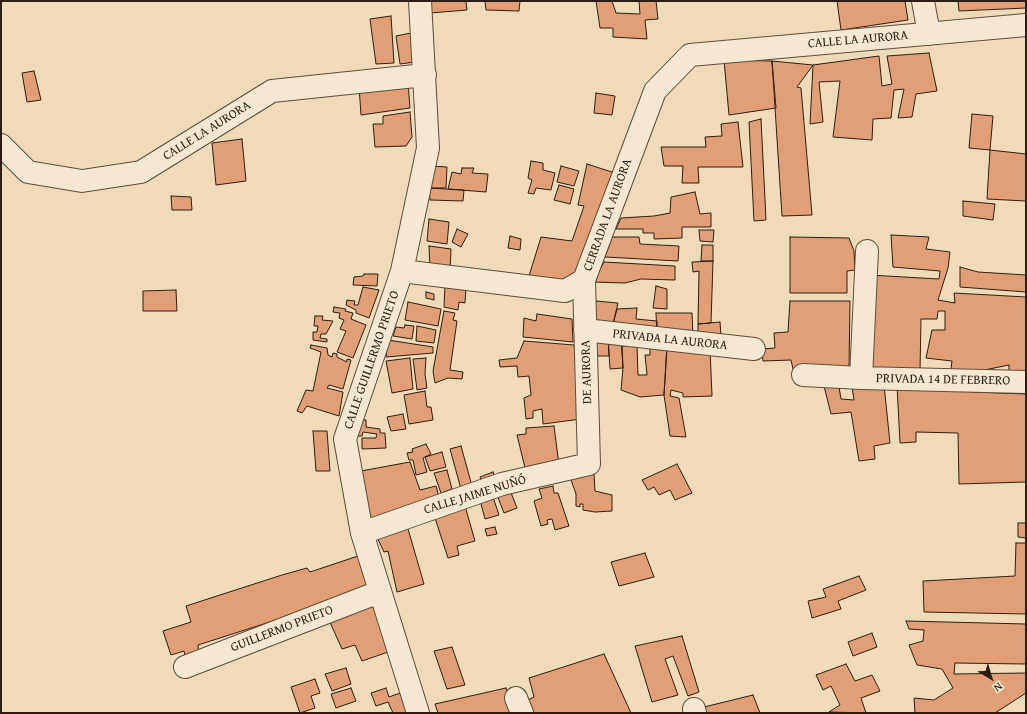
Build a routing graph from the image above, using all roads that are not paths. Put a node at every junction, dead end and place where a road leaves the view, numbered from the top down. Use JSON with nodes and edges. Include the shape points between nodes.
{"nodes":[{"id":1,"x":420,"y":1,"type":"edge"},
{"id":2,"x":923,"y":1,"type":"edge"},
{"id":3,"x":1026,"y":25,"type":"edge"},
{"id":4,"x":929,"y":34,"type":"junction"},
{"id":5,"x":690,"y":55,"type":"joint"},
{"id":6,"x":425,"y":75,"type":"junction"},
{"id":7,"x":1,"y":145,"type":"edge"},
{"id":8,"x":867,"y":251,"type":"dead end"},
{"id":9,"x":402,"y":271,"type":"junction"},
{"id":10,"x":584,"y":280,"type":"junction"},
{"id":11,"x":585,"y":330,"type":"junction"},
{"id":12,"x":754,"y":349,"type":"dead end"},
{"id":13,"x":803,"y":375,"type":"dead end"},
{"id":14,"x":861,"y":378,"type":"junction"},
{"id":15,"x":1026,"y":382,"type":"edge"},
{"id":16,"x":590,"y":464,"type":"joint"},
{"id":17,"x":362,"y":533,"type":"junction"},
{"id":18,"x":379,"y":592,"type":"junction"},
{"id":19,"x":185,"y":666,"type":"dead end"},
{"id":20,"x":418,"y":713,"type":"edge"}],
"edges":[{"from":1,"to":6,"type":"street","name":"CALLE GUILLERMO PRIETO"},
{"from":2,"to":4,"type":"street"},
{"from":3,"to":4,"type":"street","name":"CALLE LA AURORA"},
{"from":4,"to":5,"type":"street","name":"CALLE LA AURORA"},
{"from":5,"to":10,"type":"street","name":"CERRADA LA AURORA","via":[[655,91]]},
{"from":6,"to":7,"type":"street","name":"CALLE LA AURORA","via":[[272,91],[141,172],[82,181],[28,172]]},
{"from":6,"to":9,"type":"street","name":"CALLE GUILLERMO PRIETO","via":[[428,148]]},
{"from":8,"to":14,"type":"street","name":"PRIVADA 14 DE FEBRERO"},
{"from":9,"to":10,"type":"street","name":"CERRADA LA AURORA","via":[[565,291]]},
{"from":9,"to":17,"type":"street","name":"CALLE GUILLERMO PRIETO","via":[[345,440]]},
{"from":10,"to":11,"type":"street","name":"DE AURORA"},
{"from":11,"to":12,"type":"street","name":"PRIVADA LA AURORA"},
{"from":11,"to":16,"type":"street","name":"DE AURORA"},
{"from":13,"to":14,"type":"street","name":"PRIVADA 14 DE FEBRERO"},
{"from":14,"to":15,"type":"street","name":"PRIVADA 14 DE FEBRERO"},
{"from":16,"to":17,"type":"street","name":"CALLE JAIME NUÑÓ","via":[[502,484]]},
{"from":17,"to":18,"type":"street","name":"CALLE GUILLERMO PRIETO"},
{"from":18,"to":19,"type":"street","name":"GUILLERMO PRIETO"},
{"from":18,"to":20,"type":"street","name":"CALLE GUILLERMO PRIETO"}]}
